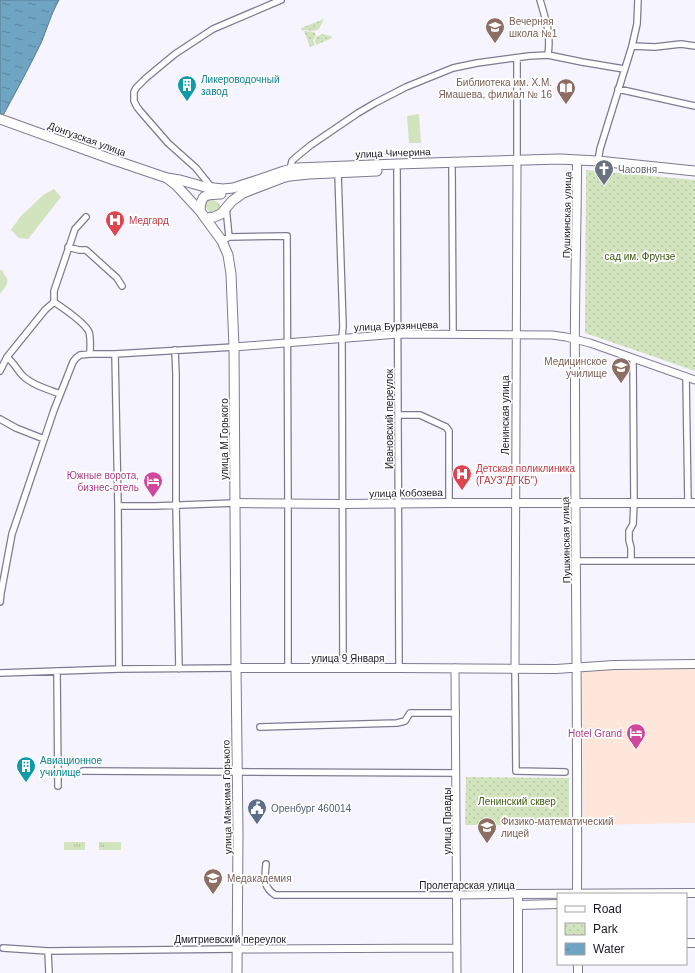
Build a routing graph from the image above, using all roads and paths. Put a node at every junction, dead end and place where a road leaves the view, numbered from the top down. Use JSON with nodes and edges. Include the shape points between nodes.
{"nodes":[{"id":1,"x":281,"y":0,"type":"edge"},
{"id":2,"x":540,"y":0,"type":"edge"},
{"id":3,"x":638,"y":0,"type":"edge"},
{"id":4,"x":632,"y":46,"type":"junction"},
{"id":5,"x":695,"y":46,"type":"edge"},
{"id":6,"x":548,"y":55,"type":"junction"},
{"id":7,"x":518,"y":58,"type":"junction"},
{"id":8,"x":624,"y":69,"type":"junction"},
{"id":9,"x":618,"y":89,"type":"junction"},
{"id":10,"x":695,"y":106,"type":"edge"},
{"id":11,"x":0,"y":119,"type":"edge"},
{"id":12,"x":577,"y":161,"type":"junction"},
{"id":13,"x":598,"y":161,"type":"junction"},
{"id":14,"x":517,"y":164,"type":"junction"},
{"id":15,"x":452,"y":169,"type":"junction"},
{"id":16,"x":290,"y":170,"type":"junction"},
{"id":17,"x":397,"y":170,"type":"junction"},
{"id":18,"x":695,"y":171,"type":"edge"},
{"id":19,"x":338,"y":173,"type":"junction"},
{"id":20,"x":167,"y":178,"type":"junction"},
{"id":21,"x":220,"y":200,"type":"junction"},
{"id":22,"x":203,"y":215,"type":"junction"},
{"id":23,"x":86,"y":217,"type":"dead end"},
{"id":24,"x":225,"y":239,"type":"junction"},
{"id":25,"x":68,"y":247,"type":"junction"},
{"id":26,"x":122,"y":286,"type":"dead end"},
{"id":27,"x":54,"y":302,"type":"junction"},
{"id":28,"x":398,"y":334,"type":"junction"},
{"id":29,"x":453,"y":334,"type":"junction"},
{"id":30,"x":516,"y":336,"type":"junction"},
{"id":31,"x":342,"y":338,"type":"junction"},
{"id":32,"x":575,"y":338,"type":"junction"},
{"id":33,"x":288,"y":342,"type":"junction"},
{"id":34,"x":234,"y":347,"type":"junction"},
{"id":35,"x":175,"y":350,"type":"junction"},
{"id":36,"x":90,"y":354,"type":"junction"},
{"id":37,"x":115,"y":354,"type":"junction"},
{"id":38,"x":7,"y":357,"type":"junction"},
{"id":39,"x":633,"y":359,"type":"junction"},
{"id":40,"x":0,"y":371,"type":"edge"},
{"id":41,"x":686,"y":378,"type":"junction"},
{"id":42,"x":695,"y":380,"type":"edge"},
{"id":43,"x":60,"y":394,"type":"junction"},
{"id":44,"x":398,"y":415,"type":"junction"},
{"id":45,"x":0,"y":419,"type":"edge"},
{"id":46,"x":44,"y":439,"type":"junction"},
{"id":47,"x":235,"y":503,"type":"junction"},
{"id":48,"x":398,"y":503,"type":"junction"},
{"id":49,"x":449,"y":503,"type":"junction"},
{"id":50,"x":516,"y":503,"type":"junction"},
{"id":51,"x":575,"y":503,"type":"junction"},
{"id":52,"x":634,"y":503,"type":"junction"},
{"id":53,"x":692,"y":503,"type":"edge"},
{"id":54,"x":288,"y":504,"type":"junction"},
{"id":55,"x":342,"y":504,"type":"junction"},
{"id":56,"x":176,"y":505,"type":"junction"},
{"id":57,"x":118,"y":506,"type":"junction"},
{"id":58,"x":631,"y":560,"type":"junction"},
{"id":59,"x":576,"y":561,"type":"junction"},
{"id":60,"x":695,"y":561,"type":"edge"},
{"id":61,"x":0,"y":602,"type":"edge"},
{"id":62,"x":695,"y":664,"type":"edge"},
{"id":63,"x":577,"y":667,"type":"junction"},
{"id":64,"x":236,"y":668,"type":"junction"},
{"id":65,"x":288,"y":668,"type":"junction"},
{"id":66,"x":343,"y":668,"type":"junction"},
{"id":67,"x":399,"y":668,"type":"junction"},
{"id":68,"x":455,"y":668,"type":"junction"},
{"id":69,"x":516,"y":668,"type":"junction"},
{"id":70,"x":119,"y":669,"type":"junction"},
{"id":71,"x":180,"y":669,"type":"junction"},
{"id":72,"x":57,"y":671,"type":"junction"},
{"id":73,"x":0,"y":672,"type":"edge"},
{"id":74,"x":456,"y":713,"type":"junction"},
{"id":75,"x":260,"y":727,"type":"dead end"},
{"id":76,"x":83,"y":771,"type":"dead end"},
{"id":77,"x":238,"y":772,"type":"junction"},
{"id":78,"x":565,"y":772,"type":"dead end"},
{"id":79,"x":456,"y":773,"type":"junction"},
{"id":80,"x":58,"y":786,"type":"dead end"},
{"id":81,"x":266,"y":864,"type":"dead end"},
{"id":82,"x":577,"y":893,"type":"edge"},
{"id":83,"x":518,"y":894,"type":"junction"},
{"id":84,"x":557,"y":894,"type":"edge"},
{"id":85,"x":457,"y":895,"type":"junction"},
{"id":86,"x":557,"y":904,"type":"edge"},
{"id":87,"x":518,"y":905,"type":"junction"},
{"id":88,"x":3,"y":948,"type":"dead end"},
{"id":89,"x":457,"y":948,"type":"junction"},
{"id":90,"x":237,"y":949,"type":"junction"},
{"id":91,"x":48,"y":951,"type":"junction"},
{"id":92,"x":49,"y":973,"type":"edge"},
{"id":93,"x":237,"y":973,"type":"edge"},
{"id":94,"x":457,"y":973,"type":"edge"},
{"id":95,"x":518,"y":973,"type":"edge"}],
"edges":[{"from":1,"to":21,"type":"street","via":[[213,29],[175,54],[146,78],[134,92],[134,101],[140,112],[168,143],[196,168]]},
{"from":2,"to":6,"type":"street","via":[[549,31]]},
{"from":3,"to":4,"type":"street","via":[[637,24]]},
{"from":4,"to":5,"type":"street"},
{"from":4,"to":8,"type":"street"},
{"from":6,"to":7,"type":"street"},
{"from":6,"to":8,"type":"street"},
{"from":7,"to":14,"type":"street","name":"Ленинская улица"},
{"from":7,"to":16,"type":"street","via":[[453,68],[406,87],[358,113],[311,145],[292,161]]},
{"from":8,"to":9,"type":"street"},
{"from":9,"to":10,"type":"street"},
{"from":9,"to":13,"type":"street"},
{"from":11,"to":20,"type":"main road","name":"Донгузская улица"},
{"from":12,"to":13,"type":"main road","name":"улица Чичерина"},
{"from":12,"to":14,"type":"main road","name":"улица Чичерина","via":[[560,159]]},
{"from":12,"to":32,"type":"main road","name":"Пушкинская улица"},
{"from":13,"to":18,"type":"main road","name":"улица Чичерина"},
{"from":14,"to":15,"type":"main road","name":"улица Чичерина"},
{"from":14,"to":16,"type":"main road","name":"улица Чичерина","via":[[397,164]]},
{"from":14,"to":30,"type":"street","name":"Ленинская улица"},
{"from":15,"to":17,"type":"main road","name":"улица Чичерина"},
{"from":15,"to":29,"type":"street"},
{"from":16,"to":21,"type":"main road","name":"улица Чичерина","via":[[232,188]]},
{"from":17,"to":19,"type":"main road","name":"улица Чичерина"},
{"from":17,"to":28,"type":"street","name":"Ивановский переулок"},
{"from":19,"to":21,"type":"main road","name":"улица Чичерина","via":[[282,178],[243,193],[232,201]]},
{"from":19,"to":31,"type":"street"},
{"from":20,"to":21,"type":"main road","name":"Донгузская улица","via":[[197,186]]},
{"from":20,"to":22,"type":"main road","name":"улица М.Горького"},
{"from":21,"to":22,"type":"main road","via":[[218,216]]},
{"from":21,"to":22,"type":"main road","via":[[208,194],[201,203]]},
{"from":21,"to":24,"type":"street"},
{"from":22,"to":24,"type":"main road","name":"улица М.Горького"},
{"from":23,"to":25,"type":"street","via":[[75,229]]},
{"from":24,"to":33,"type":"street","via":[[287,236]]},
{"from":24,"to":34,"type":"main road","name":"улица М.Горького","via":[[231,274]]},
{"from":25,"to":26,"type":"street","via":[[86,250],[117,278]]},
{"from":25,"to":27,"type":"street","via":[[54,291]]},
{"from":27,"to":36,"type":"street","via":[[86,328],[89,333]]},
{"from":27,"to":38,"type":"street"},
{"from":28,"to":29,"type":"street","name":"улица Бурзянцева"},
{"from":28,"to":31,"type":"street","name":"улица Бурзянцева"},
{"from":28,"to":44,"type":"street","name":"Ивановский переулок"},
{"from":29,"to":30,"type":"street","name":"улица Бурзянцева"},
{"from":30,"to":32,"type":"street","name":"улица Бурзянцева","via":[[552,335]]},
{"from":30,"to":50,"type":"street","name":"Ленинская улица"},
{"from":31,"to":33,"type":"street","name":"улица Бурзянцева"},
{"from":31,"to":55,"type":"street"},
{"from":32,"to":39,"type":"street","name":"улица Бурзянцева"},
{"from":32,"to":51,"type":"main road","name":"Пушкинская улица"},
{"from":33,"to":34,"type":"street","name":"улица Бурзянцева"},
{"from":33,"to":54,"type":"street"},
{"from":34,"to":35,"type":"street","name":"улица Бурзянцева"},
{"from":34,"to":47,"type":"main road","name":"улица М.Горького"},
{"from":35,"to":37,"type":"street","name":"улица Бурзянцева"},
{"from":35,"to":56,"type":"street"},
{"from":36,"to":37,"type":"street","name":"улица Бурзянцева"},
{"from":36,"to":43,"type":"street","via":[[76,358]]},
{"from":37,"to":57,"type":"street"},
{"from":38,"to":40,"type":"street"},
{"from":38,"to":43,"type":"street","via":[[24,376],[38,386]]},
{"from":39,"to":41,"type":"street","name":"улица Бурзянцева"},
{"from":39,"to":52,"type":"street"},
{"from":41,"to":42,"type":"street","name":"улица Бурзянцева"},
{"from":41,"to":53,"type":"street"},
{"from":43,"to":46,"type":"street"},
{"from":44,"to":48,"type":"street","name":"Ивановский переулок"},
{"from":44,"to":49,"type":"street","via":[[420,415],[446,427],[449,431]]},
{"from":45,"to":46,"type":"street"},
{"from":46,"to":61,"type":"street","via":[[12,534]]},
{"from":47,"to":54,"type":"main road","name":"улица Кобозева"},
{"from":47,"to":56,"type":"street","name":"улица Кобозева"},
{"from":47,"to":64,"type":"main road","name":"улица М.Горького"},
{"from":48,"to":49,"type":"main road","name":"улица Кобозева"},
{"from":48,"to":55,"type":"main road","name":"улица Кобозева"},
{"from":48,"to":67,"type":"street","name":"Ивановский переулок"},
{"from":49,"to":50,"type":"main road","name":"улица Кобозева"},
{"from":50,"to":51,"type":"main road","name":"улица Кобозева"},
{"from":50,"to":69,"type":"street","name":"Ленинская улица"},
{"from":51,"to":52,"type":"main road","name":"улица Кобозева"},
{"from":51,"to":59,"type":"main road","name":"Пушкинская улица"},
{"from":52,"to":53,"type":"main road","name":"улица Кобозева"},
{"from":52,"to":58,"type":"street","via":[[629,530]]},
{"from":54,"to":55,"type":"main road","name":"улица Кобозева"},
{"from":54,"to":65,"type":"street"},
{"from":55,"to":66,"type":"street"},
{"from":56,"to":57,"type":"street","name":"улица Кобозева"},
{"from":56,"to":71,"type":"street"},
{"from":57,"to":70,"type":"street"},
{"from":58,"to":59,"type":"street"},
{"from":58,"to":60,"type":"street"},
{"from":59,"to":63,"type":"main road","name":"Пушкинская улица"},
{"from":62,"to":63,"type":"main road","name":"улица 9 Января"},
{"from":63,"to":69,"type":"main road","name":"улица 9 Января"},
{"from":63,"to":82,"type":"main road","name":"Пушкинская улица"},
{"from":64,"to":65,"type":"main road","name":"улица 9 Января"},
{"from":64,"to":71,"type":"street","name":"улица 9 Января"},
{"from":64,"to":77,"type":"main road","name":"улица Максима Горького"},
{"from":65,"to":66,"type":"main road","name":"улица 9 Января"},
{"from":66,"to":67,"type":"main road","name":"улица 9 Января"},
{"from":67,"to":68,"type":"main road","name":"улица 9 Января"},
{"from":68,"to":69,"type":"main road","name":"улица 9 Января"},
{"from":68,"to":74,"type":"street","name":"улица Правды"},
{"from":69,"to":78,"type":"street","name":"Ленинская улица","via":[[516,771]]},
{"from":70,"to":71,"type":"street","name":"улица 9 Января"},
{"from":70,"to":72,"type":"street","name":"улица 9 Января"},
{"from":72,"to":73,"type":"street","name":"улица 9 Января"},
{"from":72,"to":80,"type":"street"},
{"from":74,"to":75,"type":"street","via":[[410,713],[405,721],[397,723]]},
{"from":74,"to":79,"type":"street","name":"улица Правды"},
{"from":76,"to":77,"type":"street"},
{"from":77,"to":79,"type":"street"},
{"from":77,"to":90,"type":"main road","name":"улица Максима Горького"},
{"from":79,"to":85,"type":"street","name":"улица Правды"},
{"from":81,"to":85,"type":"street","name":"Пролетарская улица","via":[[265,882],[267,888],[275,895]]},
{"from":83,"to":84,"type":"main road","name":"Пролетарская улица"},
{"from":83,"to":85,"type":"street","name":"Пролетарская улица"},
{"from":83,"to":87,"type":"main road"},
{"from":85,"to":89,"type":"street","name":"улица Правды"},
{"from":86,"to":87,"type":"main road","name":"Пролетарская улица"},
{"from":87,"to":95,"type":"main road"},
{"from":88,"to":91,"type":"street","name":"Дмитриевский переулок"},
{"from":89,"to":90,"type":"street","name":"Дмитриевский переулок"},
{"from":89,"to":94,"type":"street","name":"улица Правды"},
{"from":90,"to":91,"type":"street","name":"Дмитриевский переулок"},
{"from":90,"to":93,"type":"main road","name":"улица Максима Горького"},
{"from":91,"to":92,"type":"street"}]}
